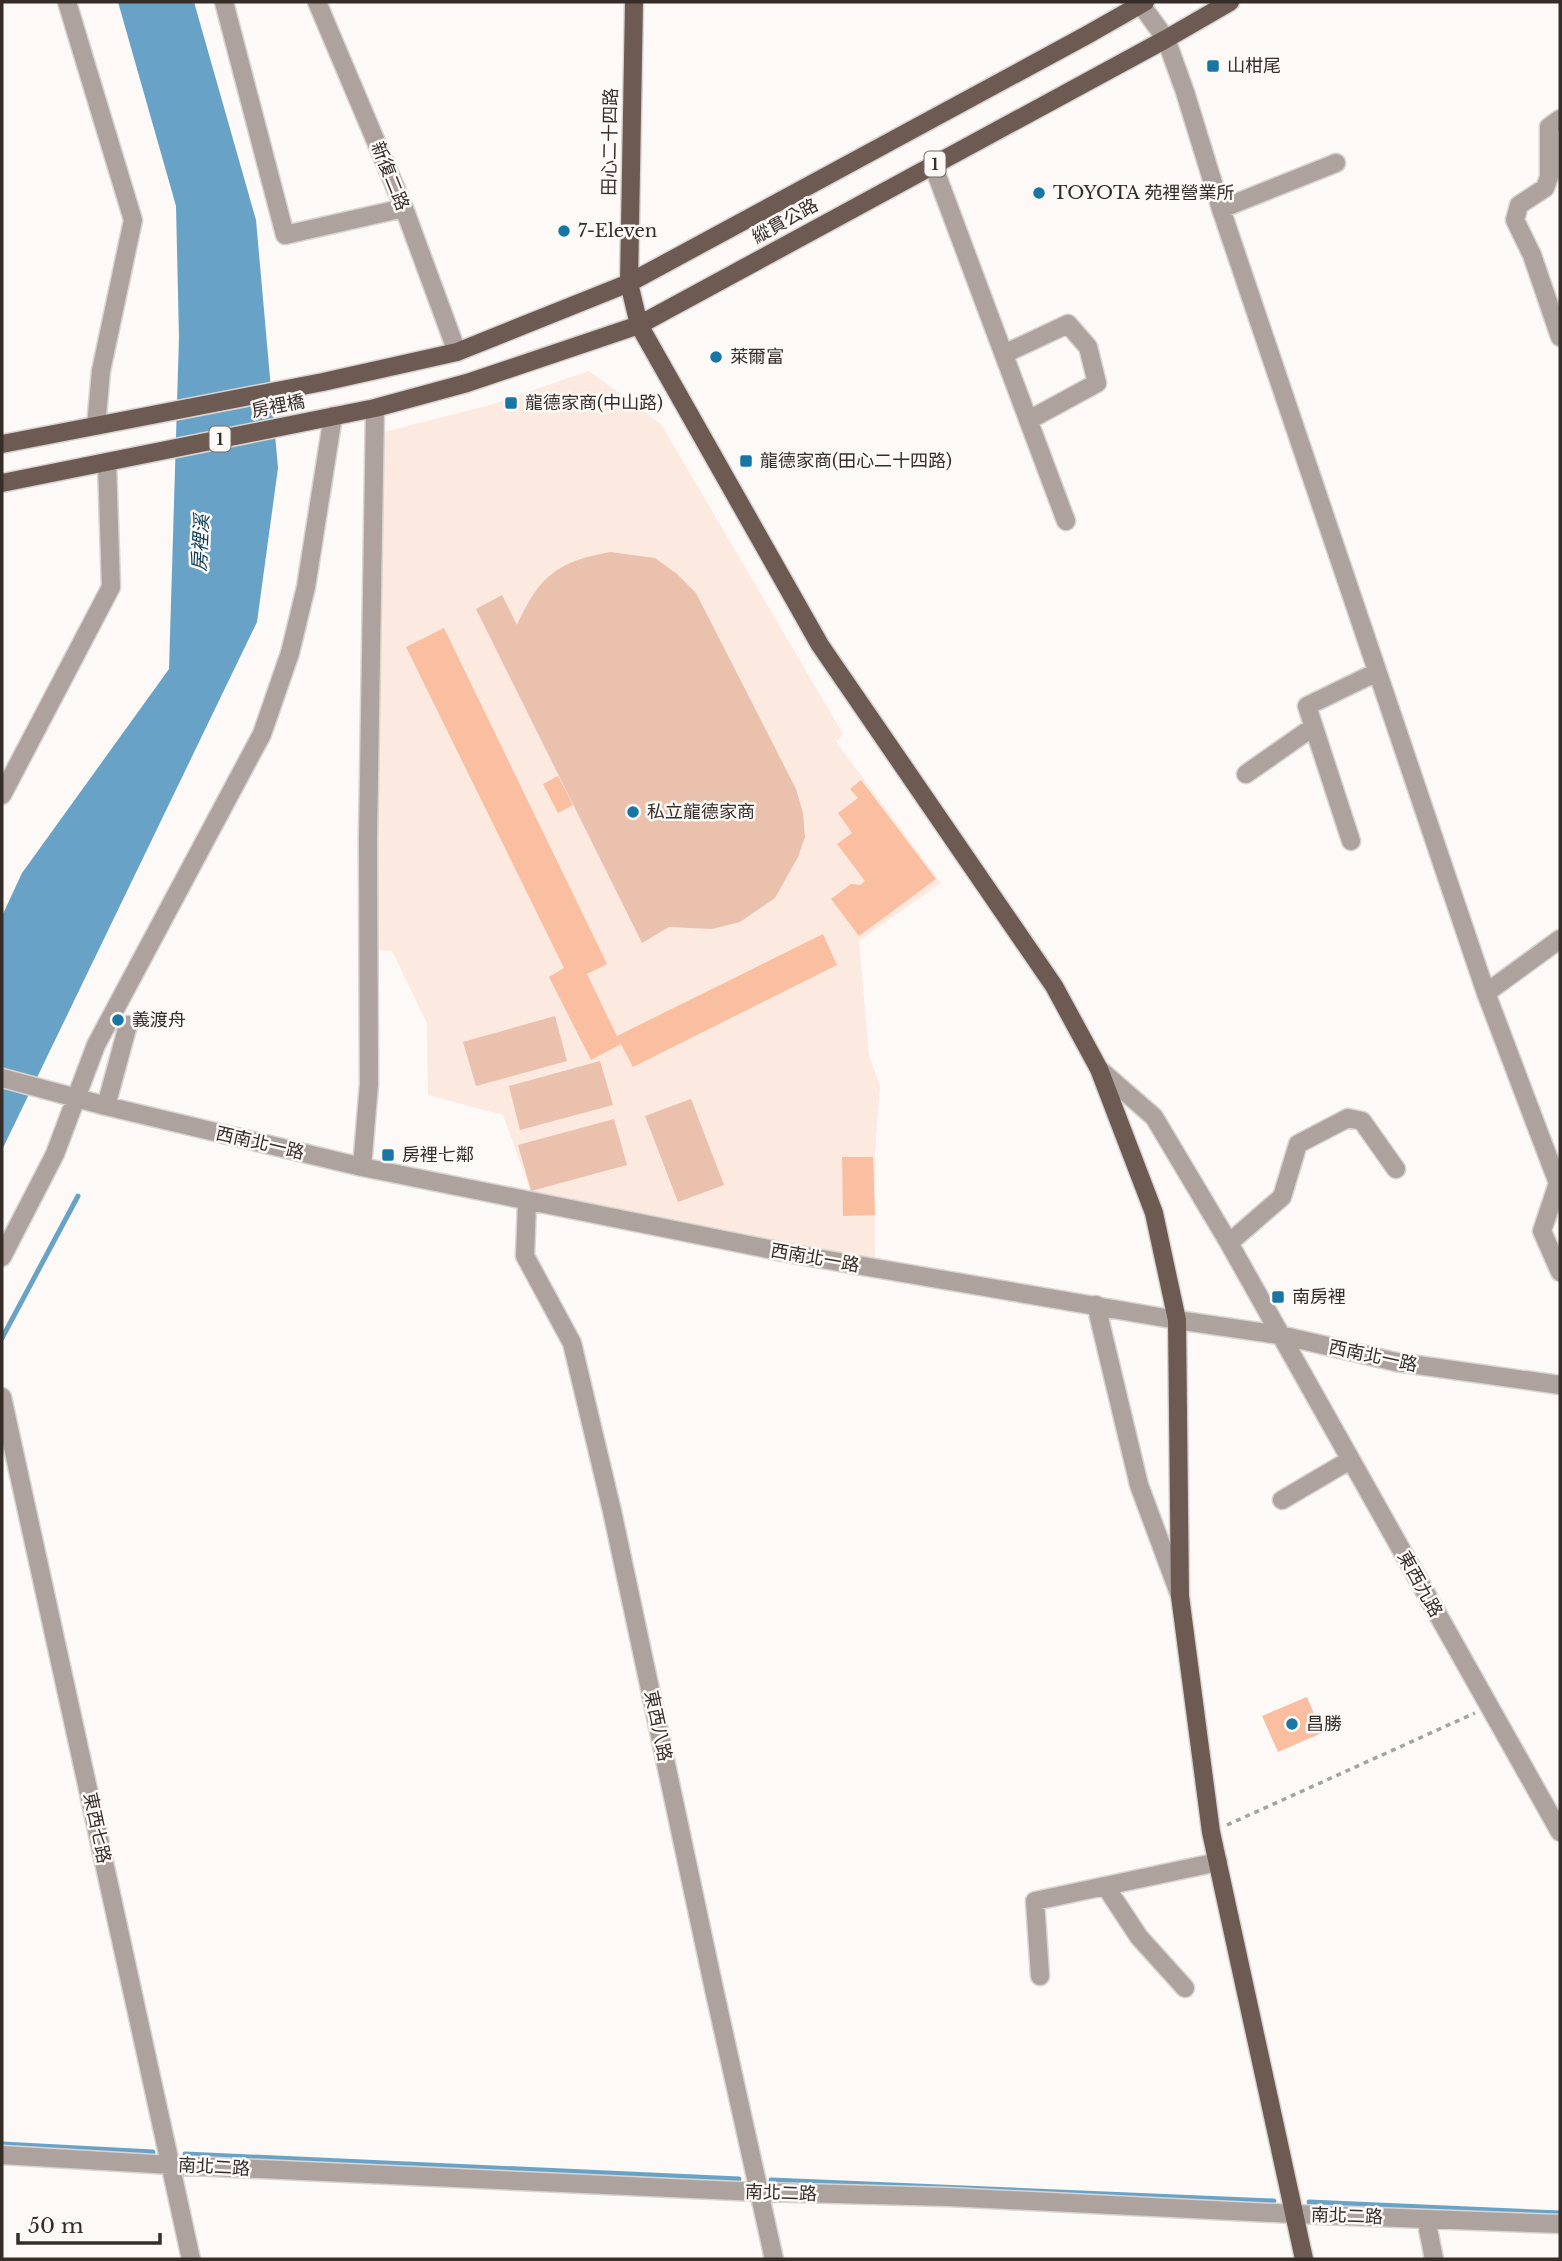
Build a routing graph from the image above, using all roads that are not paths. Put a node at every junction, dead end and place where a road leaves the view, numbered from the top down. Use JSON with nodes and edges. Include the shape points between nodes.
{"nodes":[{"id":1,"x":67,"y":2,"type":"edge"},
{"id":2,"x":224,"y":2,"type":"edge"},
{"id":3,"x":317,"y":2,"type":"edge"},
{"id":4,"x":634,"y":2,"type":"edge"},
{"id":5,"x":1230,"y":2,"type":"edge"},
{"id":6,"x":1142,"y":3,"type":"edge"},
{"id":7,"x":1166,"y":39,"type":"junction"},
{"id":8,"x":1560,"y":119,"type":"edge"},
{"id":9,"x":1336,"y":163,"type":"dead end"},
{"id":10,"x":933,"y":164,"type":"junction"},
{"id":11,"x":404,"y":208,"type":"junction"},
{"id":12,"x":1221,"y":209,"type":"junction"},
{"id":13,"x":629,"y":283,"type":"junction"},
{"id":14,"x":639,"y":325,"type":"junction"},
{"id":15,"x":1560,"y":337,"type":"edge"},
{"id":16,"x":457,"y":352,"type":"junction"},
{"id":17,"x":1004,"y":354,"type":"junction"},
{"id":18,"x":323,"y":382,"type":"joint"},
{"id":19,"x":375,"y":408,"type":"junction"},
{"id":20,"x":334,"y":416,"type":"junction"},
{"id":21,"x":1028,"y":420,"type":"junction"},
{"id":22,"x":96,"y":426,"type":"junction"},
{"id":23,"x":2,"y":444,"type":"edge"},
{"id":24,"x":107,"y":461,"type":"junction"},
{"id":25,"x":2,"y":483,"type":"edge"},
{"id":26,"x":1066,"y":521,"type":"dead end"},
{"id":27,"x":1377,"y":671,"type":"junction"},
{"id":28,"x":1313,"y":727,"type":"junction"},
{"id":29,"x":1247,"y":774,"type":"dead end"},
{"id":30,"x":2,"y":795,"type":"edge"},
{"id":31,"x":1351,"y":841,"type":"dead end"},
{"id":32,"x":1560,"y":939,"type":"edge"},
{"id":33,"x":1486,"y":993,"type":"junction"},
{"id":34,"x":128,"y":1025,"type":"dead end"},
{"id":35,"x":1099,"y":1069,"type":"junction"},
{"id":36,"x":2,"y":1078,"type":"edge"},
{"id":37,"x":76,"y":1099,"type":"junction"},
{"id":38,"x":106,"y":1106,"type":"junction"},
{"id":39,"x":362,"y":1167,"type":"junction"},
{"id":40,"x":1396,"y":1169,"type":"dead end"},
{"id":41,"x":527,"y":1202,"type":"junction"},
{"id":42,"x":1229,"y":1243,"type":"junction"},
{"id":43,"x":2,"y":1257,"type":"edge"},
{"id":44,"x":1560,"y":1272,"type":"edge"},
{"id":45,"x":1096,"y":1305,"type":"junction"},
{"id":46,"x":1177,"y":1320,"type":"junction"},
{"id":47,"x":1280,"y":1335,"type":"junction"},
{"id":48,"x":1560,"y":1385,"type":"edge"},
{"id":49,"x":2,"y":1397,"type":"edge"},
{"id":50,"x":1350,"y":1460,"type":"junction"},
{"id":51,"x":1282,"y":1500,"type":"dead end"},
{"id":52,"x":1180,"y":1597,"type":"junction"},
{"id":53,"x":1560,"y":1832,"type":"edge"},
{"id":54,"x":1218,"y":1862,"type":"junction"},
{"id":55,"x":1106,"y":1887,"type":"junction"},
{"id":56,"x":1040,"y":1976,"type":"dead end"},
{"id":57,"x":1185,"y":1988,"type":"dead end"},
{"id":58,"x":2,"y":2155,"type":"edge"},
{"id":59,"x":172,"y":2165,"type":"junction"},
{"id":60,"x":758,"y":2192,"type":"junction"},
{"id":61,"x":1294,"y":2214,"type":"junction"},
{"id":62,"x":1426,"y":2219,"type":"junction"},
{"id":63,"x":1560,"y":2224,"type":"edge"},
{"id":64,"x":191,"y":2259,"type":"edge"},
{"id":65,"x":774,"y":2259,"type":"edge"},
{"id":66,"x":1304,"y":2259,"type":"edge"},
{"id":67,"x":1434,"y":2259,"type":"edge"}],
"edges":[{"from":1,"to":22,"type":"street","via":[[133,220],[100,371]]},
{"from":2,"to":11,"type":"street","via":[[285,235]]},
{"from":3,"to":11,"type":"street","name":"新復二路"},
{"from":4,"to":13,"type":"main road","name":"田心二十四路"},
{"from":5,"to":7,"type":"main road","name":"縱貫公路","number":"1"},
{"from":6,"to":7,"type":"street"},
{"from":6,"to":13,"type":"main road","name":"縱貫公路","number":"1"},
{"from":7,"to":10,"type":"main road","name":"縱貫公路","number":"1"},
{"from":7,"to":12,"type":"street"},
{"from":8,"to":15,"type":"street","via":[[1549,127],[1545,188],[1519,205],[1515,220]]},
{"from":9,"to":12,"type":"street"},
{"from":10,"to":14,"type":"main road","name":"縱貫公路","number":"1"},
{"from":10,"to":17,"type":"street"},
{"from":11,"to":16,"type":"street","name":"新復二路"},
{"from":12,"to":27,"type":"street"},
{"from":13,"to":14,"type":"main road","name":"田心二十四路"},
{"from":13,"to":16,"type":"main road","name":"縱貫公路","number":"1"},
{"from":14,"to":19,"type":"main road","name":"縱貫公路","number":"1","via":[[467,383]]},
{"from":14,"to":35,"type":"main road","name":"田心二十四路","via":[[820,645],[1054,986]]},
{"from":16,"to":18,"type":"main road","name":"縱貫公路","number":"1"},
{"from":17,"to":21,"type":"street"},
{"from":17,"to":21,"type":"street","via":[[1068,324],[1088,348],[1097,383]]},
{"from":18,"to":22,"type":"main road","name":"房裡橋","number":"1"},
{"from":19,"to":20,"type":"main road","name":"縱貫公路","number":"1"},
{"from":19,"to":39,"type":"street","via":[[369,1084]]},
{"from":20,"to":24,"type":"main road","name":"房裡橋","number":"1"},
{"from":20,"to":37,"type":"street","via":[[306,587],[290,653],[262,734],[96,1045]]},
{"from":21,"to":26,"type":"street"},
{"from":22,"to":23,"type":"main road","number":"1"},
{"from":24,"to":25,"type":"main road","number":"1"},
{"from":24,"to":30,"type":"street","via":[[111,587]]},
{"from":27,"to":28,"type":"street","via":[[1307,706]]},
{"from":27,"to":33,"type":"street"},
{"from":28,"to":29,"type":"street"},
{"from":28,"to":31,"type":"street"},
{"from":32,"to":33,"type":"street"},
{"from":33,"to":44,"type":"street","via":[[1558,1183],[1542,1231]]},
{"from":34,"to":38,"type":"street"},
{"from":35,"to":42,"type":"street","name":"東西九路","via":[[1154,1117]]},
{"from":35,"to":46,"type":"main road","name":"田心二十四路","via":[[1154,1213]]},
{"from":36,"to":37,"type":"street","name":"西南北一路"},
{"from":37,"to":38,"type":"street","name":"西南北一路"},
{"from":37,"to":43,"type":"street","via":[[55,1154]]},
{"from":38,"to":39,"type":"street","name":"西南北一路"},
{"from":39,"to":41,"type":"street","name":"西南北一路"},
{"from":40,"to":42,"type":"street","via":[[1362,1121],[1348,1118],[1298,1144],[1282,1197]]},
{"from":41,"to":45,"type":"street","name":"西南北一路","via":[[793,1254]]},
{"from":41,"to":60,"type":"street","name":"東西八路","via":[[525,1256],[572,1343]]},
{"from":42,"to":47,"type":"street","name":"東西九路"},
{"from":45,"to":46,"type":"street","name":"西南北一路"},
{"from":45,"to":52,"type":"street","via":[[1139,1485]]},
{"from":46,"to":47,"type":"street","name":"西南北一路"},
{"from":46,"to":52,"type":"main road","name":"田心二十四路"},
{"from":47,"to":48,"type":"street","name":"西南北一路","via":[[1396,1362]]},
{"from":47,"to":50,"type":"street","name":"東西九路"},
{"from":49,"to":59,"type":"street","name":"東西七路"},
{"from":50,"to":51,"type":"street"},
{"from":50,"to":53,"type":"street","name":"東西九路"},
{"from":52,"to":54,"type":"main road","name":"田心二十四路"},
{"from":54,"to":55,"type":"street"},
{"from":54,"to":61,"type":"main road","name":"田心二十四路"},
{"from":55,"to":56,"type":"street","via":[[1035,1901]]},
{"from":55,"to":57,"type":"street","via":[[1139,1937]]},
{"from":58,"to":59,"type":"street","name":"南北二路"},
{"from":59,"to":60,"type":"street","name":"南北二路"},
{"from":59,"to":64,"type":"street","name":"東西七路"},
{"from":60,"to":61,"type":"street","name":"南北二路"},
{"from":60,"to":65,"type":"street","name":"東西八路"},
{"from":61,"to":62,"type":"street","name":"南北二路"},
{"from":61,"to":66,"type":"main road","name":"田心二十四路"},
{"from":62,"to":63,"type":"street","name":"南北二路"},
{"from":62,"to":67,"type":"street"}]}
